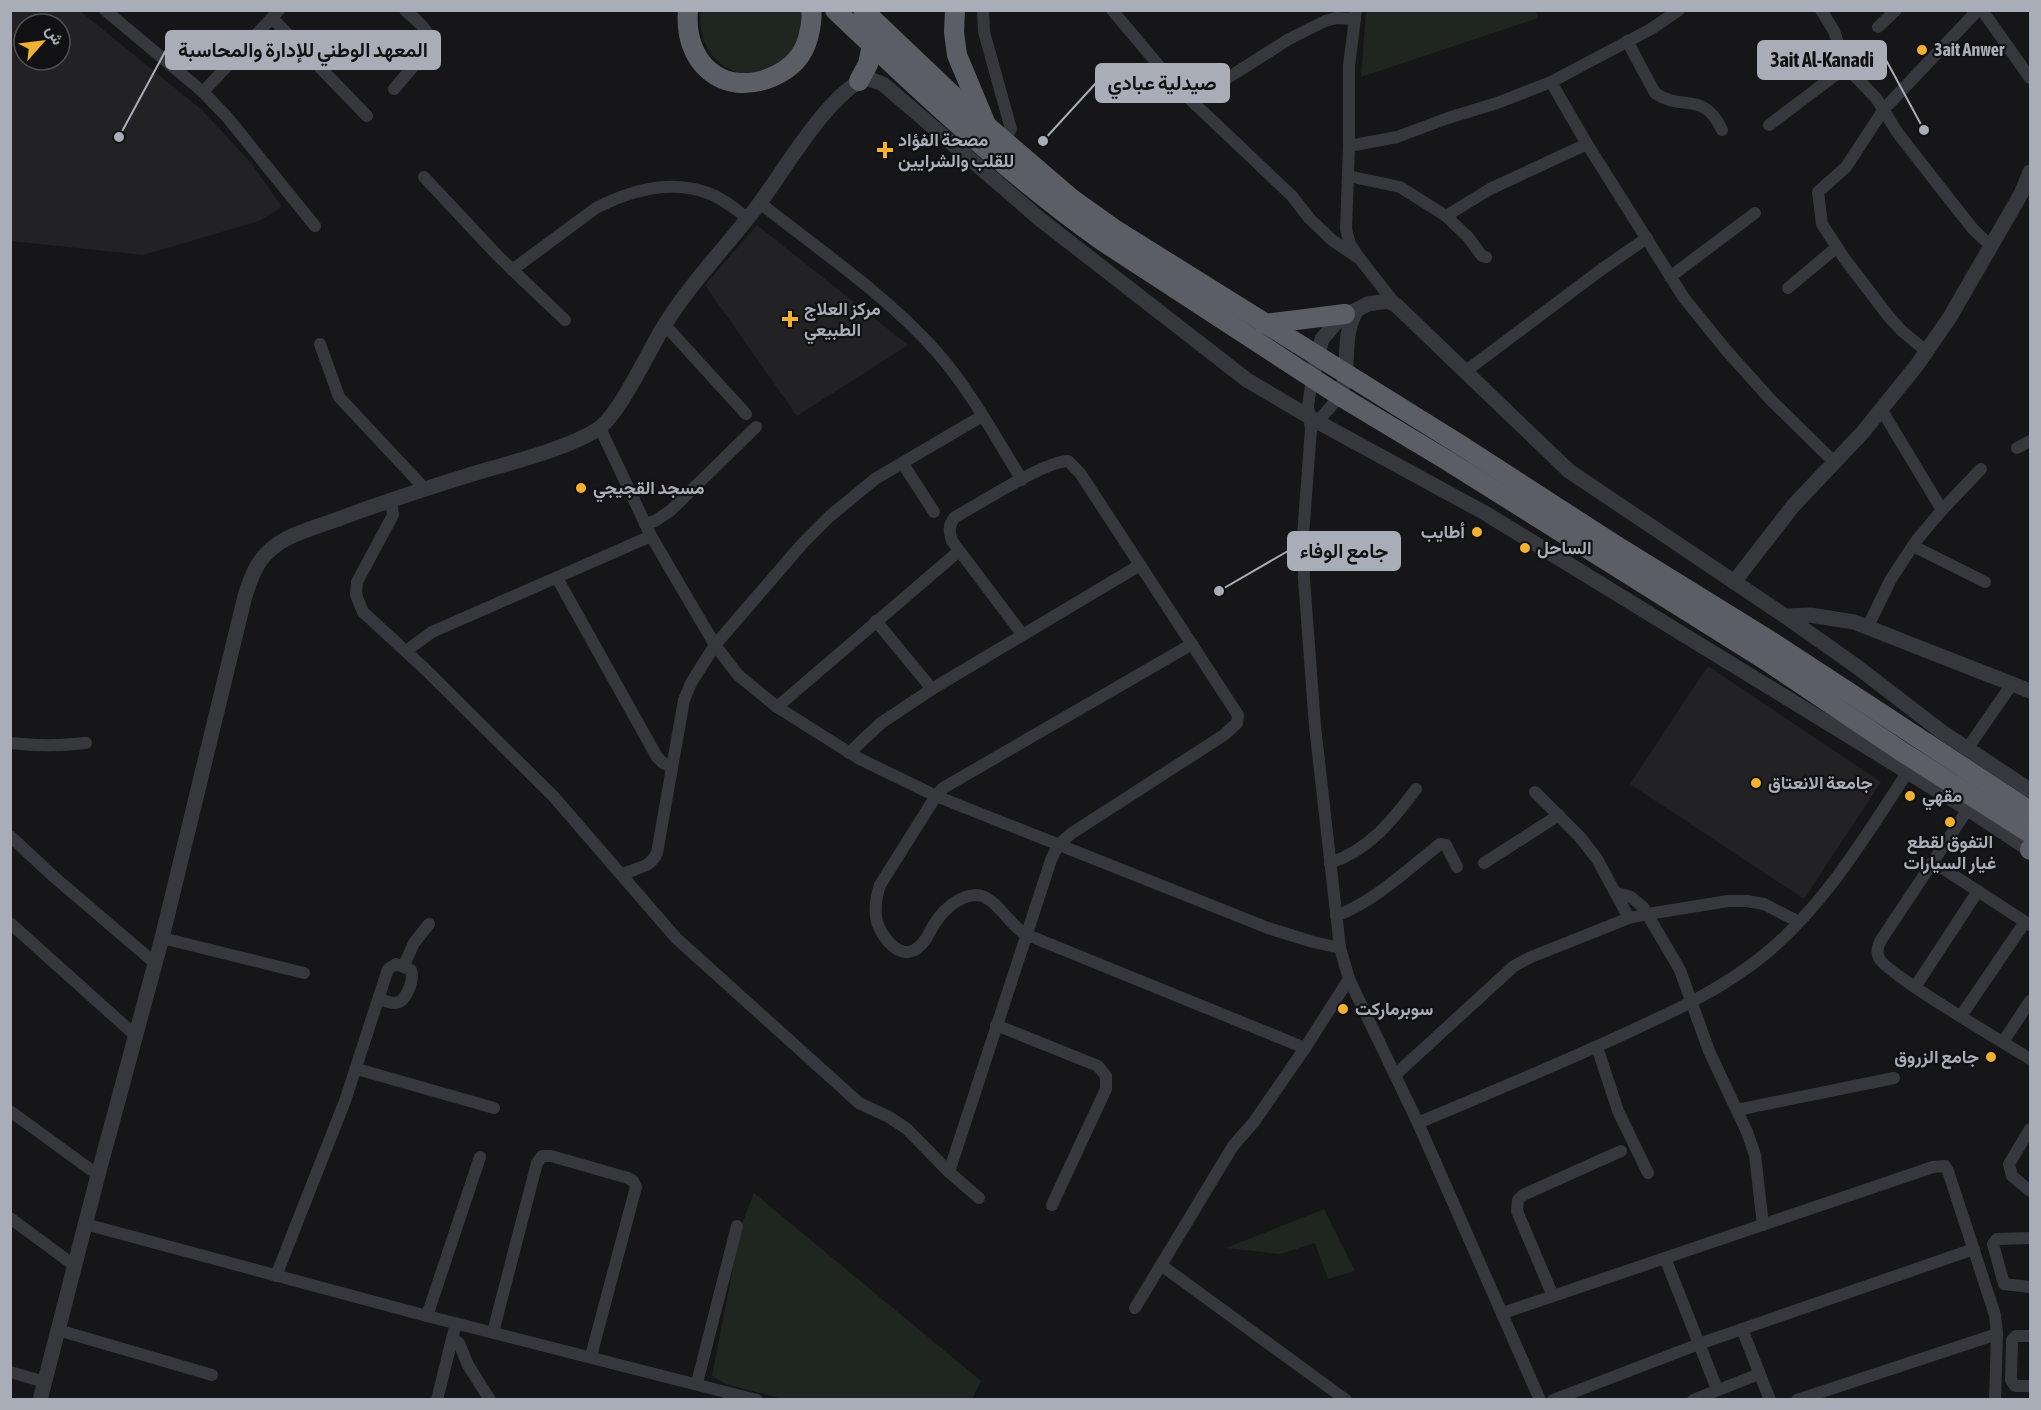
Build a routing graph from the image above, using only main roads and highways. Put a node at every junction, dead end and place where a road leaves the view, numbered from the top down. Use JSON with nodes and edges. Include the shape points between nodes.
{"nodes":[{"id":1,"x":688,"y":10,"type":"edge"},
{"id":2,"x":811,"y":10,"type":"edge"},
{"id":3,"x":835,"y":10,"type":"edge"},
{"id":4,"x":863,"y":10,"type":"edge"},
{"id":5,"x":955,"y":10,"type":"edge"},
{"id":6,"x":872,"y":45,"type":"junction"},
{"id":7,"x":859,"y":81,"type":"road end"},
{"id":8,"x":986,"y":124,"type":"junction"},
{"id":9,"x":1351,"y":313,"type":"road end"},
{"id":10,"x":1264,"y":324,"type":"junction"},
{"id":11,"x":2031,"y":811,"type":"edge"},
{"id":12,"x":2031,"y":833,"type":"edge"}],
"edges":[{"from":1,"to":2,"type":"highway","via":[[687,30],[694,51],[720,80],[740,84],[778,75],[800,57],[806,48]]},
{"from":3,"to":6,"type":"highway"},
{"from":4,"to":8,"type":"highway"},
{"from":5,"to":8,"type":"highway","via":[[957,55]]},
{"from":6,"to":7,"type":"highway"},
{"from":6,"to":12,"type":"highway","via":[[984,147],[1104,242],[1340,396],[1767,661]]},
{"from":8,"to":10,"type":"highway","via":[[1072,199]]},
{"from":9,"to":10,"type":"highway"},
{"from":10,"to":11,"type":"highway","via":[[1772,642]]}]}
